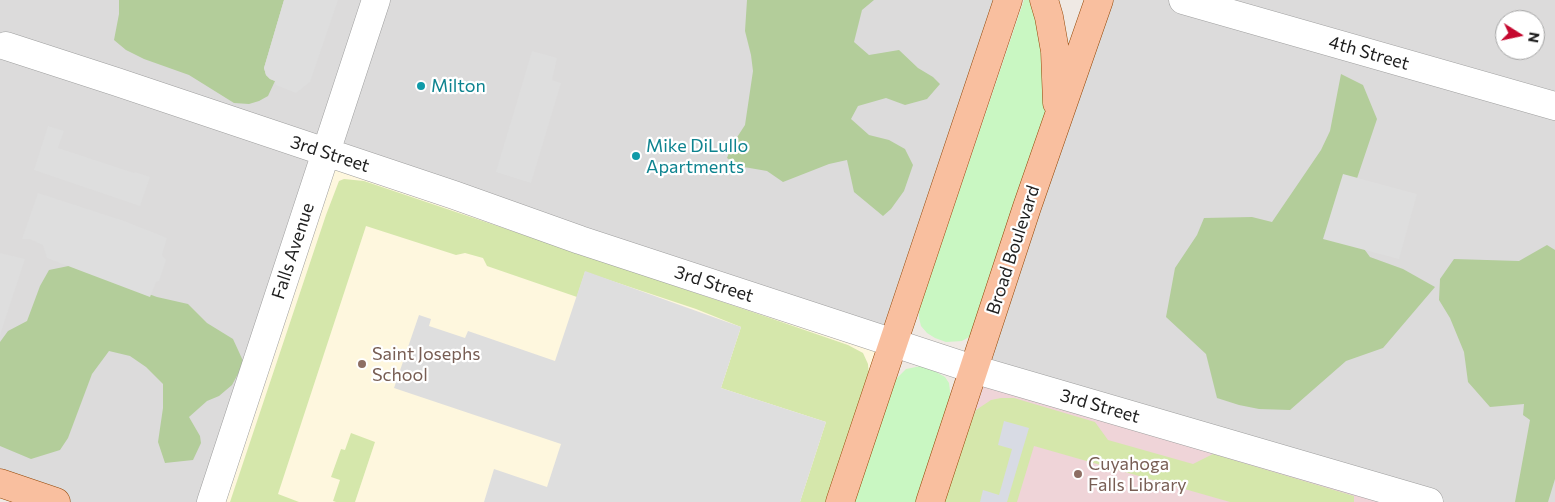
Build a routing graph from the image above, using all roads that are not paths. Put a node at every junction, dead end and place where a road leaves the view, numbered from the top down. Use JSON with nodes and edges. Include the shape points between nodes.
{"nodes":[{"id":1,"x":376,"y":0,"type":"edge"},
{"id":2,"x":1008,"y":0,"type":"edge"},
{"id":3,"x":1044,"y":0,"type":"edge"},
{"id":4,"x":1099,"y":0,"type":"edge"},
{"id":5,"x":1183,"y":0,"type":"edge"},
{"id":6,"x":6,"y":46,"type":"dead end"},
{"id":7,"x":1555,"y":106,"type":"edge"},
{"id":8,"x":1057,"y":120,"type":"junction"},
{"id":9,"x":326,"y":153,"type":"junction"},
{"id":10,"x":894,"y":343,"type":"junction"},
{"id":11,"x":974,"y":369,"type":"junction"},
{"id":12,"x":0,"y":483,"type":"edge"},
{"id":13,"x":56,"y":502,"type":"edge"},
{"id":14,"x":210,"y":502,"type":"edge"},
{"id":15,"x":840,"y":502,"type":"edge"},
{"id":16,"x":930,"y":502,"type":"edge"},
{"id":17,"x":1428,"y":502,"type":"edge"}],
"edges":[{"from":1,"to":9,"type":"street","name":"Falls Avenue"},
{"from":2,"to":10,"type":"main road"},
{"from":3,"to":8,"type":"main road","via":[[1054,51]]},
{"from":4,"to":8,"type":"main road","name":"Broad Boulevard"},
{"from":5,"to":7,"type":"street","name":"4th Street"},
{"from":6,"to":9,"type":"street","name":"3rd Street"},
{"from":8,"to":11,"type":"main road","name":"Broad Boulevard"},
{"from":9,"to":10,"type":"street","name":"3rd Street"},
{"from":9,"to":14,"type":"street","name":"Falls Avenue"},
{"from":10,"to":11,"type":"street","name":"3rd Street"},
{"from":10,"to":15,"type":"main road"},
{"from":11,"to":16,"type":"main road","name":"Broad Boulevard"},
{"from":11,"to":17,"type":"street","name":"3rd Street"},
{"from":12,"to":13,"type":"main road"}]}
